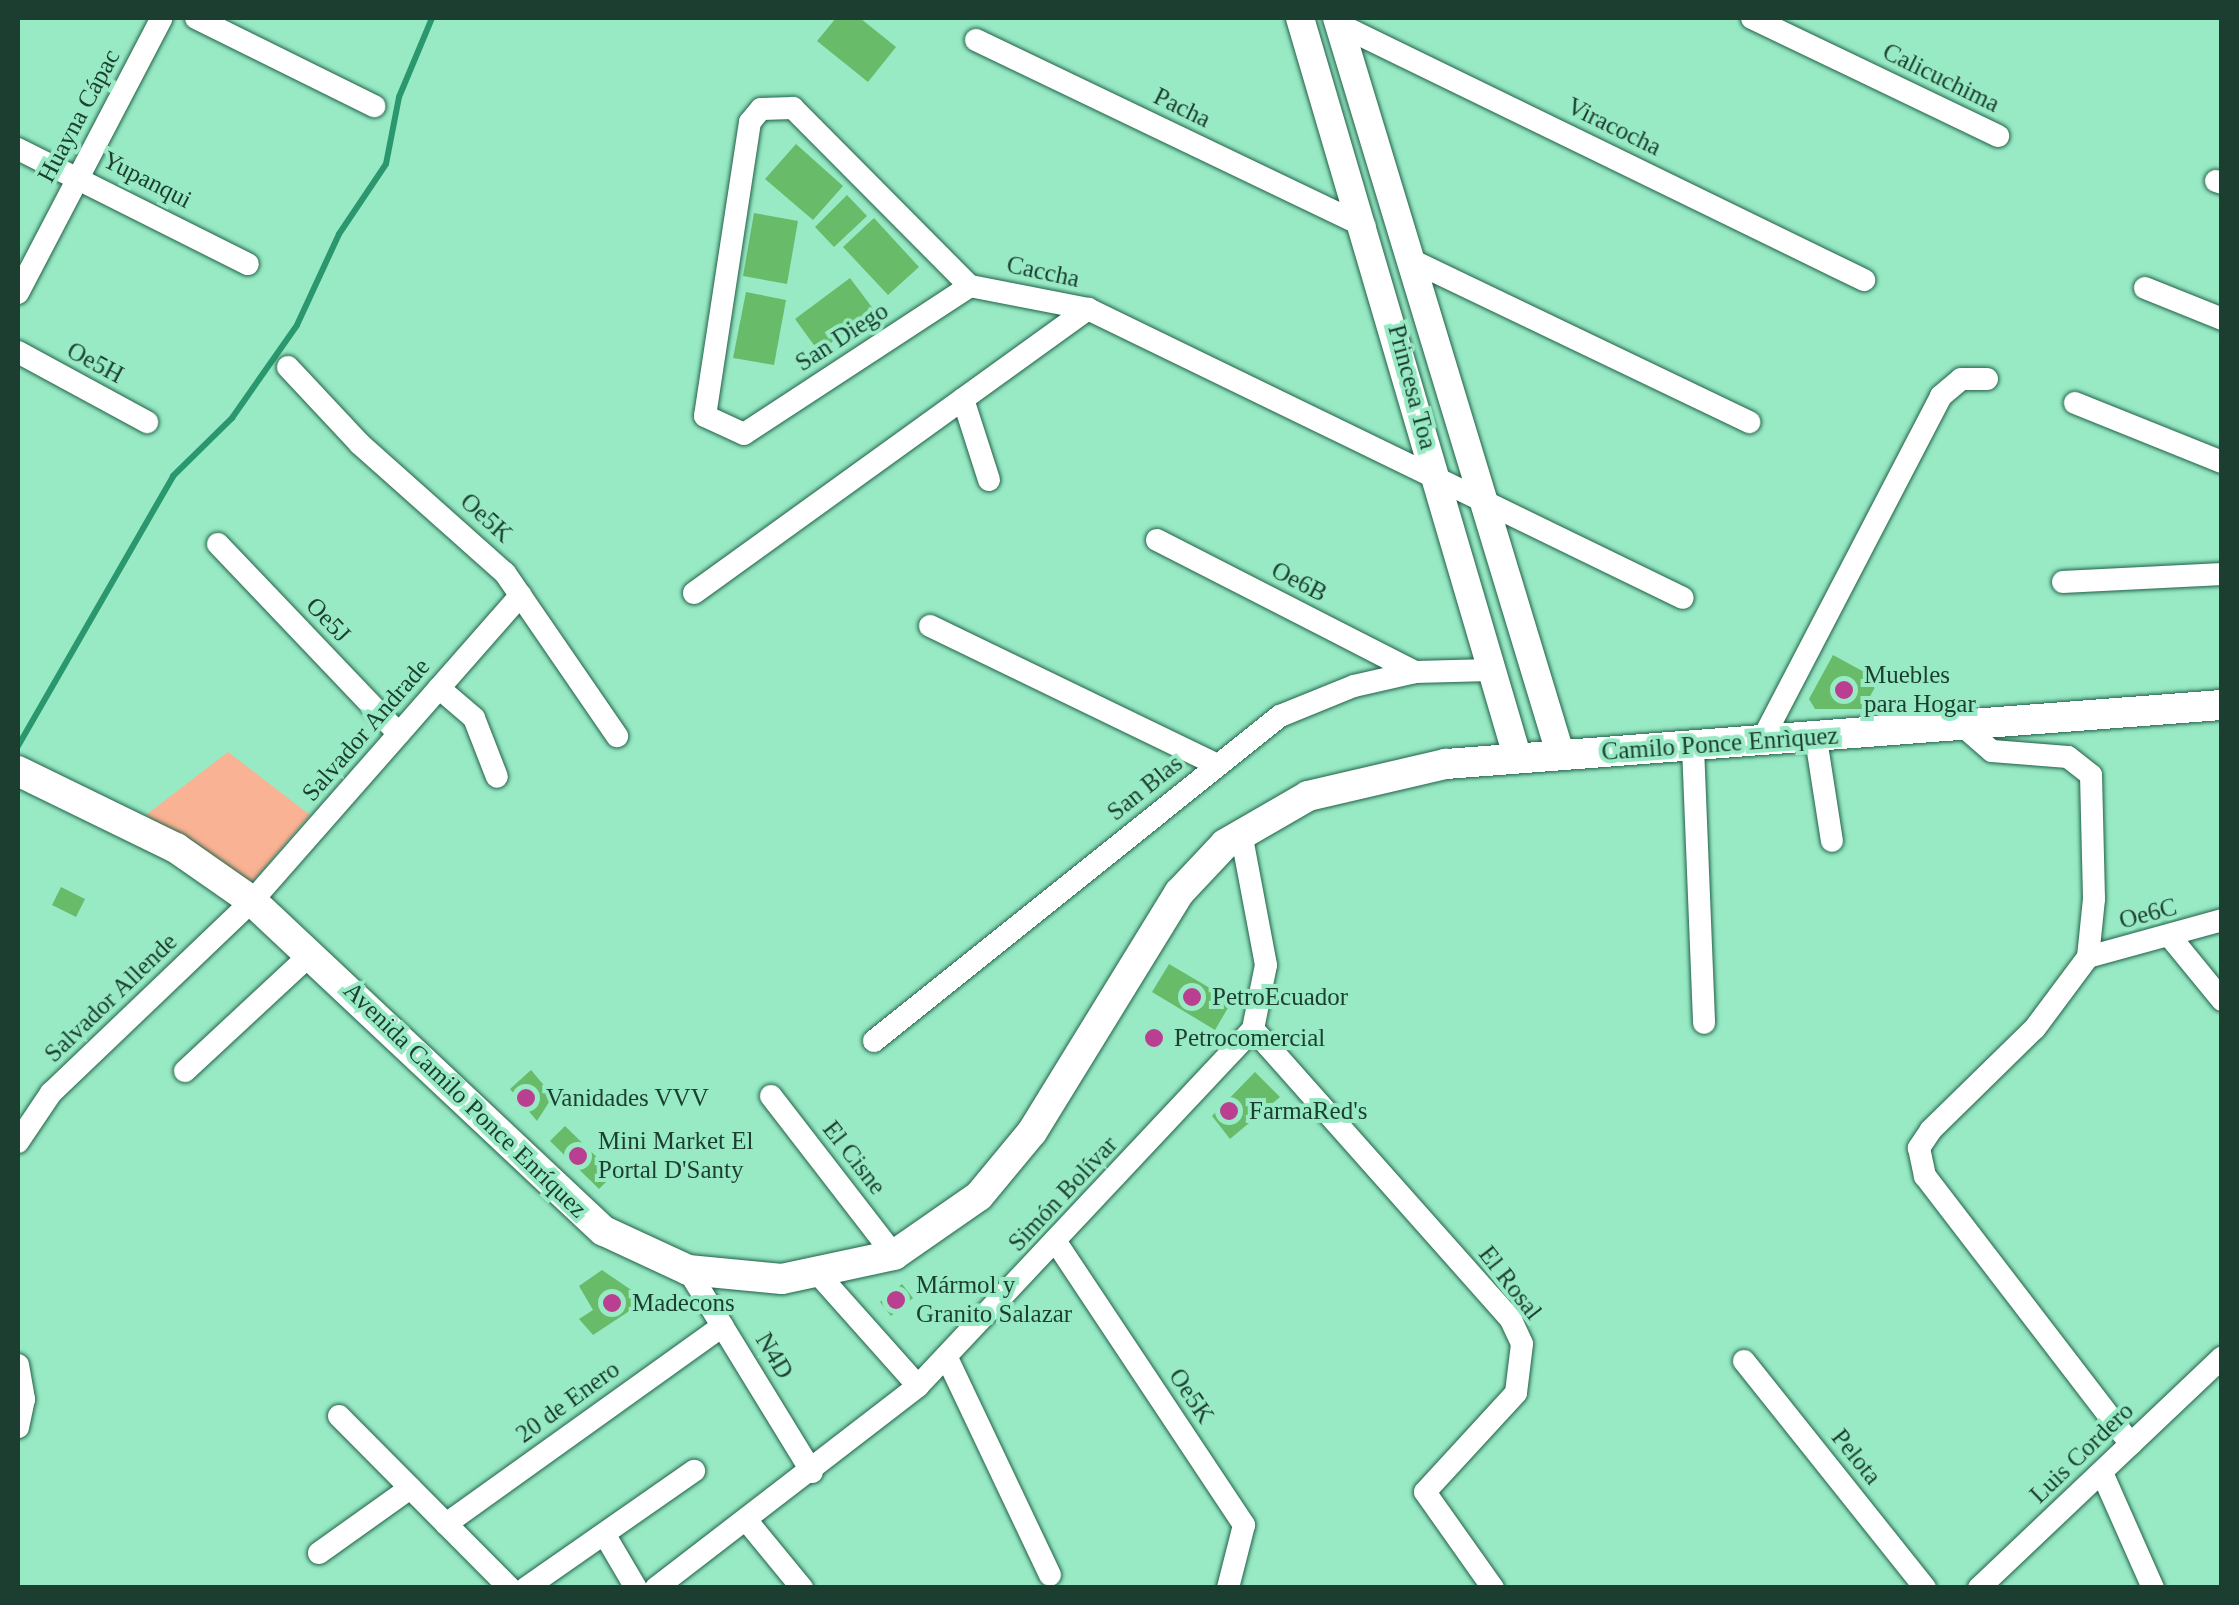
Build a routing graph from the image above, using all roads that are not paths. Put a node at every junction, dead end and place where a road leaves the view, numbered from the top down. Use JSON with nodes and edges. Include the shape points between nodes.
{"nodes":[{"id":1,"x":162,"y":18,"type":"edge"},
{"id":2,"x":196,"y":18,"type":"edge"},
{"id":3,"x":1300,"y":18,"type":"edge"},
{"id":4,"x":1752,"y":18,"type":"edge"},
{"id":5,"x":1338,"y":21,"type":"edge"},
{"id":6,"x":976,"y":40,"type":"dead end"},
{"id":7,"x":374,"y":106,"type":"dead end"},
{"id":8,"x":1998,"y":136,"type":"dead end"},
{"id":9,"x":18,"y":149,"type":"edge"},
{"id":10,"x":79,"y":176,"type":"junction"},
{"id":11,"x":1365,"y":226,"type":"junction"},
{"id":12,"x":1413,"y":261,"type":"junction"},
{"id":13,"x":248,"y":264,"type":"dead end"},
{"id":14,"x":1864,"y":280,"type":"dead end"},
{"id":15,"x":970,"y":286,"type":"junction"},
{"id":16,"x":2146,"y":288,"type":"dead end"},
{"id":17,"x":18,"y":294,"type":"edge"},
{"id":18,"x":1088,"y":309,"type":"junction"},
{"id":19,"x":2222,"y":318,"type":"edge"},
{"id":20,"x":18,"y":352,"type":"edge"},
{"id":21,"x":288,"y":368,"type":"dead end"},
{"id":22,"x":1987,"y":378,"type":"dead end"},
{"id":23,"x":963,"y":399,"type":"junction"},
{"id":24,"x":2075,"y":403,"type":"dead end"},
{"id":25,"x":146,"y":422,"type":"dead end"},
{"id":26,"x":1749,"y":422,"type":"dead end"},
{"id":27,"x":744,"y":434,"type":"joint"},
{"id":28,"x":2222,"y":462,"type":"edge"},
{"id":29,"x":1434,"y":474,"type":"junction"},
{"id":30,"x":990,"y":480,"type":"dead end"},
{"id":31,"x":1484,"y":499,"type":"junction"},
{"id":32,"x":1156,"y":540,"type":"dead end"},
{"id":33,"x":218,"y":544,"type":"dead end"},
{"id":34,"x":2222,"y":574,"type":"edge"},
{"id":35,"x":2063,"y":582,"type":"dead end"},
{"id":36,"x":694,"y":593,"type":"dead end"},
{"id":37,"x":522,"y":596,"type":"junction"},
{"id":38,"x":1683,"y":598,"type":"dead end"},
{"id":39,"x":930,"y":626,"type":"dead end"},
{"id":40,"x":1491,"y":670,"type":"junction"},
{"id":41,"x":1415,"y":672,"type":"junction"},
{"id":42,"x":439,"y":688,"type":"junction"},
{"id":43,"x":2222,"y":705,"type":"edge"},
{"id":44,"x":1963,"y":726,"type":"junction"},
{"id":45,"x":398,"y":734,"type":"junction"},
{"id":46,"x":616,"y":736,"type":"dead end"},
{"id":47,"x":1816,"y":739,"type":"junction"},
{"id":48,"x":1760,"y":744,"type":"junction"},
{"id":49,"x":1693,"y":747,"type":"junction"},
{"id":50,"x":1560,"y":753,"type":"junction"},
{"id":51,"x":1518,"y":759,"type":"junction"},
{"id":52,"x":1217,"y":765,"type":"junction"},
{"id":53,"x":18,"y":772,"type":"edge"},
{"id":54,"x":497,"y":777,"type":"dead end"},
{"id":55,"x":1242,"y":833,"type":"junction"},
{"id":56,"x":1832,"y":841,"type":"dead end"},
{"id":57,"x":252,"y":901,"type":"junction"},
{"id":58,"x":2222,"y":920,"type":"edge"},
{"id":59,"x":2172,"y":939,"type":"junction"},
{"id":60,"x":310,"y":955,"type":"junction"},
{"id":61,"x":2088,"y":956,"type":"junction"},
{"id":62,"x":2222,"y":1000,"type":"edge"},
{"id":63,"x":1704,"y":1023,"type":"dead end"},
{"id":64,"x":1253,"y":1029,"type":"junction"},
{"id":65,"x":874,"y":1041,"type":"dead end"},
{"id":66,"x":185,"y":1071,"type":"dead end"},
{"id":67,"x":771,"y":1096,"type":"dead end"},
{"id":68,"x":18,"y":1142,"type":"edge"},
{"id":69,"x":1056,"y":1242,"type":"junction"},
{"id":70,"x":894,"y":1255,"type":"junction"},
{"id":71,"x":688,"y":1270,"type":"junction"},
{"id":72,"x":820,"y":1276,"type":"junction"},
{"id":73,"x":723,"y":1326,"type":"junction"},
{"id":74,"x":2222,"y":1357,"type":"edge"},
{"id":75,"x":947,"y":1358,"type":"junction"},
{"id":76,"x":1744,"y":1361,"type":"dead end"},
{"id":77,"x":18,"y":1365,"type":"edge"},
{"id":78,"x":918,"y":1386,"type":"junction"},
{"id":79,"x":339,"y":1416,"type":"dead end"},
{"id":80,"x":18,"y":1428,"type":"edge"},
{"id":81,"x":2131,"y":1444,"type":"junction"},
{"id":82,"x":694,"y":1470,"type":"dead end"},
{"id":83,"x":812,"y":1472,"type":"junction"},
{"id":84,"x":2103,"y":1475,"type":"junction"},
{"id":85,"x":410,"y":1488,"type":"junction"},
{"id":86,"x":747,"y":1521,"type":"junction"},
{"id":87,"x":446,"y":1524,"type":"junction"},
{"id":88,"x":606,"y":1537,"type":"junction"},
{"id":89,"x":319,"y":1553,"type":"dead end"},
{"id":90,"x":1050,"y":1575,"type":"dead end"},
{"id":91,"x":510,"y":1588,"type":"edge"},
{"id":92,"x":526,"y":1588,"type":"edge"},
{"id":93,"x":636,"y":1588,"type":"edge"},
{"id":94,"x":656,"y":1588,"type":"edge"},
{"id":95,"x":802,"y":1588,"type":"edge"},
{"id":96,"x":1228,"y":1588,"type":"edge"},
{"id":97,"x":1492,"y":1588,"type":"edge"},
{"id":98,"x":1925,"y":1588,"type":"edge"},
{"id":99,"x":1979,"y":1588,"type":"edge"},
{"id":100,"x":2153,"y":1588,"type":"edge"}],
"edges":[{"from":1,"to":10,"type":"street","name":"Huayna Cápac"},
{"from":2,"to":7,"type":"street"},
{"from":3,"to":11,"type":"street","name":"Princesa Toa"},
{"from":4,"to":8,"type":"street","name":"Calicuchima"},
{"from":5,"to":12,"type":"street","name":"Princesa Toa"},
{"from":5,"to":14,"type":"street","name":"Viracocha"},
{"from":6,"to":11,"type":"street","name":"Pacha"},
{"from":9,"to":10,"type":"street","name":"Yupanqui"},
{"from":10,"to":13,"type":"street","name":"Yupanqui"},
{"from":10,"to":17,"type":"street","name":"Huayna Cápac"},
{"from":11,"to":29,"type":"street","name":"Princesa Toa"},
{"from":12,"to":26,"type":"street"},
{"from":12,"to":31,"type":"street","name":"Princesa Toa"},
{"from":15,"to":18,"type":"street","name":"Caccha"},
{"from":15,"to":27,"type":"street","name":"San Diego"},
{"from":15,"to":27,"type":"street","name":"Caccha","via":[[807,114],[754,113],[703,406],[712,423]]},
{"from":16,"to":19,"type":"street"},
{"from":18,"to":23,"type":"street"},
{"from":18,"to":29,"type":"street","name":"Caccha"},
{"from":20,"to":25,"type":"street","name":"Oe5H"},
{"from":21,"to":37,"type":"street","name":"Oe5K"},
{"from":22,"to":48,"type":"street","via":[[1961,379],[1941,396]]},
{"from":23,"to":30,"type":"street"},
{"from":23,"to":36,"type":"street"},
{"from":24,"to":28,"type":"street"},
{"from":29,"to":31,"type":"street","name":"Caccha"},
{"from":29,"to":40,"type":"street","name":"Princesa Toa"},
{"from":31,"to":38,"type":"street","name":"Caccha"},
{"from":31,"to":50,"type":"street","name":"Princesa Toa"},
{"from":32,"to":41,"type":"street","name":"Oe6B"},
{"from":33,"to":45,"type":"street","name":"Oe5J"},
{"from":34,"to":35,"type":"street"},
{"from":37,"to":42,"type":"street","name":"Salvador Andrade"},
{"from":37,"to":46,"type":"street","name":"Oe5K"},
{"from":39,"to":52,"type":"street"},
{"from":40,"to":41,"type":"street","name":"San Blas"},
{"from":40,"to":51,"type":"street","name":"Princesa Toa"},
{"from":41,"to":52,"type":"street","name":"San Blas","via":[[1314,699]]},
{"from":42,"to":45,"type":"street","name":"Salvador Andrade"},
{"from":42,"to":54,"type":"street","via":[[474,718]]},
{"from":43,"to":44,"type":"main road","name":"Camilo Ponce Enrìquez"},
{"from":44,"to":47,"type":"main road","name":"Camilo Ponce Enrìquez"},
{"from":44,"to":61,"type":"street","via":[[1992,751],[2068,756],[2091,775],[2098,842]]},
{"from":45,"to":57,"type":"street","name":"Salvador Andrade"},
{"from":47,"to":48,"type":"main road","name":"Camilo Ponce Enrìquez"},
{"from":47,"to":56,"type":"street"},
{"from":48,"to":49,"type":"main road","name":"Camilo Ponce Enrìquez"},
{"from":49,"to":50,"type":"main road","name":"Camilo Ponce Enrìquez"},
{"from":49,"to":63,"type":"street"},
{"from":50,"to":51,"type":"main road","name":"Camilo Ponce Enrìquez"},
{"from":51,"to":55,"type":"main road","name":"Avenida Camilo Ponce Enríquez","via":[[1375,775],[1308,796]]},
{"from":52,"to":65,"type":"street","name":"San Blas"},
{"from":53,"to":57,"type":"main road","name":"Avenida Camilo Ponce Enríquez","via":[[176,848]]},
{"from":55,"to":64,"type":"street","via":[[1266,965]]},
{"from":55,"to":70,"type":"main road","name":"Avenida Camilo Ponce Enríquez","via":[[1179,893],[1008,1164],[948,1224]]},
{"from":57,"to":60,"type":"main road","name":"Avenida Camilo Ponce Enríquez"},
{"from":57,"to":68,"type":"street","name":"Salvador Allende","via":[[51,1093]]},
{"from":58,"to":59,"type":"street","name":"Oe6C"},
{"from":59,"to":61,"type":"street","name":"Oe6C"},
{"from":59,"to":62,"type":"street"},
{"from":60,"to":66,"type":"street"},
{"from":60,"to":71,"type":"main road","name":"Avenida Camilo Ponce Enríquez","via":[[586,1217]]},
{"from":61,"to":81,"type":"street","via":[[2035,1028],[1919,1148],[1924,1176]]},
{"from":64,"to":69,"type":"street","name":"Simón Bolívar"},
{"from":64,"to":97,"type":"street","name":"El Rosal","via":[[1511,1320],[1522,1344],[1516,1393],[1425,1492]]},
{"from":67,"to":70,"type":"street","name":"El Cisne"},
{"from":69,"to":75,"type":"street","name":"Simón Bolívar"},
{"from":69,"to":96,"type":"street","name":"Oe5K","via":[[1244,1525]]},
{"from":70,"to":72,"type":"main road","name":"Avenida Camilo Ponce Enríquez"},
{"from":71,"to":72,"type":"main road","name":"Avenida Camilo Ponce Enríquez","via":[[736,1280]]},
{"from":71,"to":73,"type":"street","name":"N4D"},
{"from":72,"to":78,"type":"street"},
{"from":73,"to":83,"type":"street","name":"N4D"},
{"from":73,"to":87,"type":"street","name":"20 de Enero"},
{"from":74,"to":81,"type":"street","name":"Luis Cordero"},
{"from":75,"to":78,"type":"street","name":"Simón Bolívar"},
{"from":75,"to":90,"type":"street"},
{"from":76,"to":98,"type":"street","name":"Pelota"},
{"from":77,"to":80,"type":"street","via":[[24,1400]]},
{"from":78,"to":83,"type":"street","name":"Simón Bolívar"},
{"from":79,"to":85,"type":"street"},
{"from":81,"to":84,"type":"street","name":"Luis Cordero"},
{"from":82,"to":88,"type":"street"},
{"from":83,"to":86,"type":"street","name":"Simón Bolívar"},
{"from":84,"to":99,"type":"street","name":"Luis Cordero"},
{"from":84,"to":100,"type":"street"},
{"from":85,"to":87,"type":"street"},
{"from":85,"to":89,"type":"street"},
{"from":86,"to":94,"type":"street","name":"Simón Bolívar"},
{"from":86,"to":95,"type":"street"},
{"from":87,"to":91,"type":"street"},
{"from":88,"to":92,"type":"street"},
{"from":88,"to":93,"type":"street"}]}
